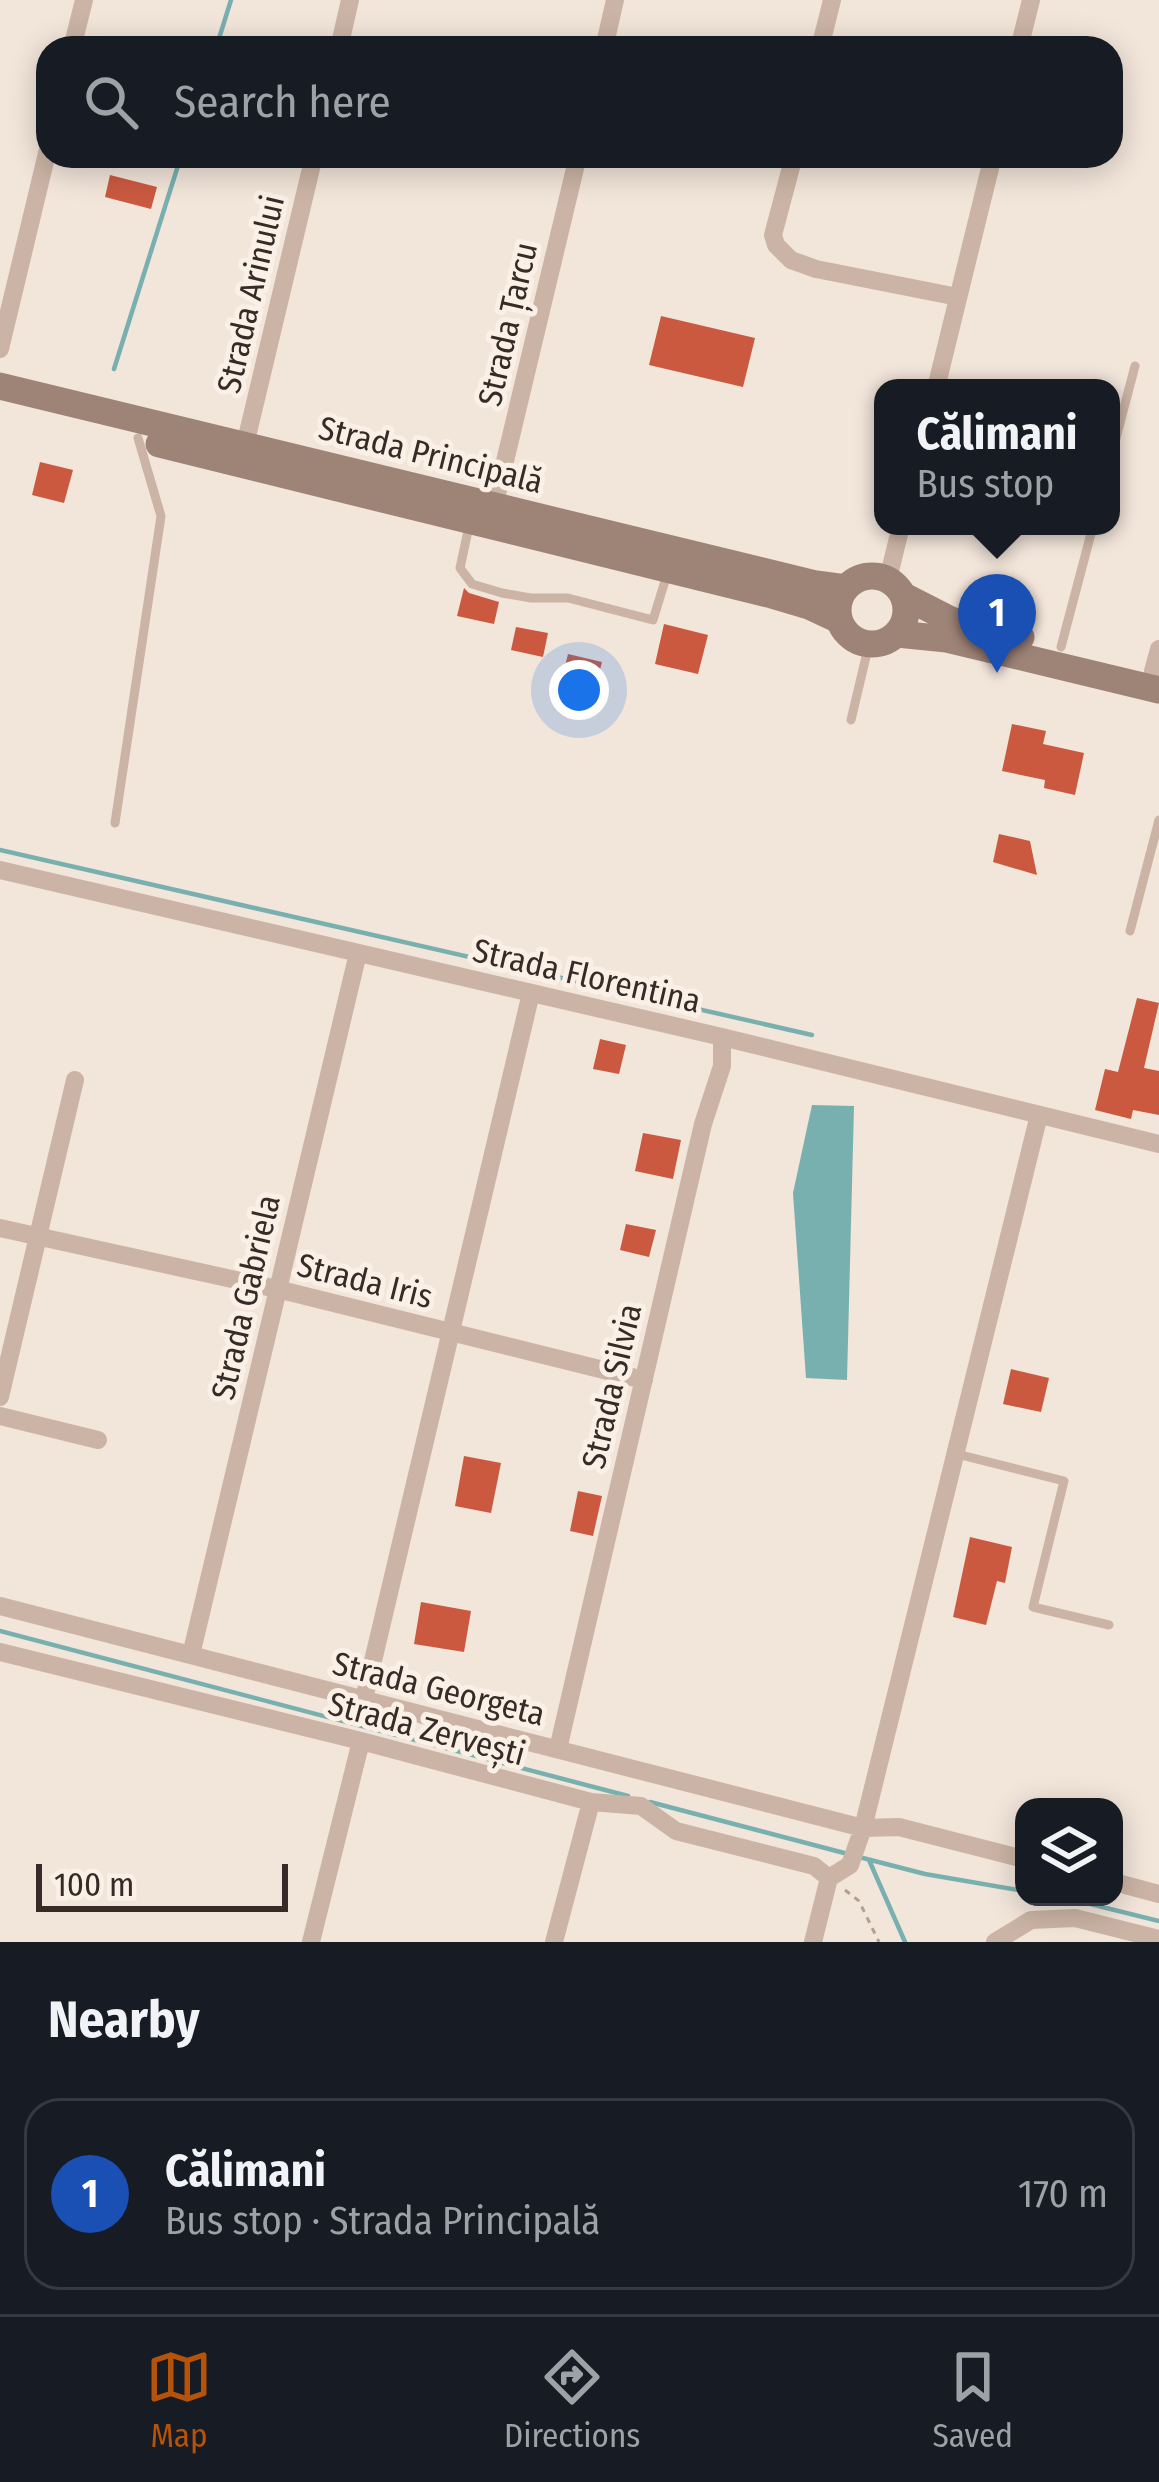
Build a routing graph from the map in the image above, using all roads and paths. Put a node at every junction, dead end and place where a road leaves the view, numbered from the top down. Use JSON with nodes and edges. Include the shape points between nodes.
{"nodes":[{"id":1,"x":84,"y":0,"type":"edge"},
{"id":2,"x":350,"y":0,"type":"edge"},
{"id":3,"x":615,"y":0,"type":"edge"},
{"id":4,"x":832,"y":0,"type":"edge"},
{"id":5,"x":1030,"y":0,"type":"edge"},
{"id":6,"x":75,"y":36,"type":"edge"},
{"id":7,"x":342,"y":36,"type":"edge"},
{"id":8,"x":607,"y":36,"type":"edge"},
{"id":9,"x":823,"y":36,"type":"edge"},
{"id":10,"x":1022,"y":36,"type":"edge"},
{"id":11,"x":43,"y":168,"type":"edge"},
{"id":12,"x":311,"y":168,"type":"edge"},
{"id":13,"x":575,"y":168,"type":"edge"},
{"id":14,"x":791,"y":168,"type":"edge"},
{"id":15,"x":990,"y":168,"type":"edge"},
{"id":16,"x":958,"y":297,"type":"junction"},
{"id":17,"x":0,"y":350,"type":"edge"},
{"id":18,"x":1135,"y":366,"type":"dead end"},
{"id":19,"x":938,"y":379,"type":"edge"},
{"id":20,"x":0,"y":386,"type":"edge"},
{"id":21,"x":0,"y":405,"type":"edge"},
{"id":22,"x":1120,"y":423,"type":"edge"},
{"id":23,"x":138,"y":439,"type":"junction"},
{"id":24,"x":245,"y":445,"type":"junction"},
{"id":25,"x":482,"y":514,"type":"junction"},
{"id":26,"x":900,"y":535,"type":"edge"},
{"id":27,"x":1091,"y":535,"type":"edge"},
{"id":28,"x":668,"y":571,"type":"junction"},
{"id":29,"x":846,"y":588,"type":"junction"},
{"id":30,"x":896,"y":588,"type":"junction"},
{"id":31,"x":839,"y":620,"type":"junction"},
{"id":32,"x":897,"y":634,"type":"junction"},
{"id":33,"x":869,"y":644,"type":"junction"},
{"id":34,"x":1061,"y":647,"type":"junction"},
{"id":35,"x":1157,"y":671,"type":"edge"},
{"id":36,"x":851,"y":720,"type":"dead end"},
{"id":37,"x":1159,"y":820,"type":"edge"},
{"id":38,"x":115,"y":824,"type":"dead end"},
{"id":39,"x":0,"y":870,"type":"edge"},
{"id":40,"x":1130,"y":931,"type":"dead end"},
{"id":41,"x":358,"y":953,"type":"junction"},
{"id":42,"x":531,"y":993,"type":"junction"},
{"id":43,"x":722,"y":1036,"type":"junction"},
{"id":44,"x":75,"y":1080,"type":"dead end"},
{"id":45,"x":1039,"y":1115,"type":"junction"},
{"id":46,"x":1159,"y":1144,"type":"edge"},
{"id":47,"x":0,"y":1228,"type":"edge"},
{"id":48,"x":38,"y":1238,"type":"junction"},
{"id":49,"x":278,"y":1289,"type":"junction"},
{"id":50,"x":451,"y":1332,"type":"junction"},
{"id":51,"x":644,"y":1380,"type":"junction"},
{"id":52,"x":0,"y":1397,"type":"edge"},
{"id":53,"x":0,"y":1417,"type":"edge"},
{"id":54,"x":98,"y":1440,"type":"dead end"},
{"id":55,"x":957,"y":1454,"type":"junction"},
{"id":56,"x":0,"y":1606,"type":"edge"},
{"id":57,"x":1109,"y":1625,"type":"dead end"},
{"id":58,"x":0,"y":1652,"type":"edge"},
{"id":59,"x":191,"y":1655,"type":"junction"},
{"id":60,"x":364,"y":1699,"type":"junction"},
{"id":61,"x":361,"y":1741,"type":"junction"},
{"id":62,"x":558,"y":1749,"type":"junction"},
{"id":63,"x":591,"y":1802,"type":"junction"},
{"id":64,"x":863,"y":1828,"type":"junction"},
{"id":65,"x":1015,"y":1857,"type":"edge"},
{"id":66,"x":829,"y":1878,"type":"junction"},
{"id":67,"x":1123,"y":1884,"type":"edge"},
{"id":68,"x":1159,"y":1894,"type":"edge"},
{"id":69,"x":1159,"y":1940,"type":"edge"},
{"id":70,"x":311,"y":1942,"type":"edge"},
{"id":71,"x":554,"y":1942,"type":"edge"},
{"id":72,"x":812,"y":1942,"type":"edge"},
{"id":73,"x":879,"y":1942,"type":"edge"},
{"id":74,"x":995,"y":1942,"type":"edge"}],
"edges":[{"from":1,"to":6,"type":"street"},
{"from":2,"to":7,"type":"street"},
{"from":3,"to":8,"type":"street"},
{"from":4,"to":9,"type":"street"},
{"from":5,"to":10,"type":"street"},
{"from":11,"to":17,"type":"street"},
{"from":12,"to":24,"type":"street","name":"Strada Arinului"},
{"from":13,"to":25,"type":"street","name":"Strada Țarcu"},
{"from":14,"to":16,"type":"street","via":[[773,236],[791,260]]},
{"from":15,"to":16,"type":"street"},
{"from":16,"to":19,"type":"street"},
{"from":18,"to":22,"type":"lane"},
{"from":20,"to":24,"type":"main road","name":"Strada Principală"},
{"from":21,"to":23,"type":"main road","name":"Strada Principală"},
{"from":23,"to":25,"type":"main road","name":"Strada Principală"},
{"from":23,"to":38,"type":"lane","via":[[161,516]]},
{"from":24,"to":25,"type":"main road","name":"Strada Principală"},
{"from":25,"to":28,"type":"main road","name":"Strada Principală"},
{"from":25,"to":28,"type":"lane","via":[[460,568],[472,584],[653,620]]},
{"from":25,"to":29,"type":"main road","name":"Strada Principală"},
{"from":26,"to":30,"type":"street"},
{"from":27,"to":34,"type":"lane"},
{"from":28,"to":31,"type":"main road","name":"Strada Principală"},
{"from":29,"to":30,"type":"main road","via":[[879,576]]},
{"from":29,"to":31,"type":"main road"},
{"from":30,"to":32,"type":"main road","via":[[907,612]]},
{"from":30,"to":34,"type":"main road","via":[[951,620]]},
{"from":31,"to":33,"type":"main road","via":[[850,637]]},
{"from":32,"to":33,"type":"main road"},
{"from":32,"to":35,"type":"main road"},
{"from":33,"to":36,"type":"lane"},
{"from":34,"to":35,"type":"main road"},
{"from":37,"to":40,"type":"lane"},
{"from":39,"to":41,"type":"street","name":"Strada Florentina"},
{"from":41,"to":42,"type":"street","name":"Strada Florentina"},
{"from":41,"to":49,"type":"street","name":"Strada Gabriela"},
{"from":42,"to":43,"type":"street","name":"Strada Florentina"},
{"from":42,"to":50,"type":"street"},
{"from":43,"to":45,"type":"street","name":"Strada Florentina"},
{"from":43,"to":51,"type":"street","name":"Strada Silvia","via":[[722,1066]]},
{"from":44,"to":48,"type":"street"},
{"from":45,"to":46,"type":"street","name":"Strada Florentina"},
{"from":45,"to":55,"type":"street"},
{"from":47,"to":48,"type":"street","name":"Strada Iris"},
{"from":48,"to":49,"type":"street","name":"Strada Iris"},
{"from":48,"to":52,"type":"street"},
{"from":49,"to":50,"type":"street","name":"Strada Iris"},
{"from":49,"to":59,"type":"street","name":"Strada Gabriela"},
{"from":50,"to":51,"type":"street","name":"Strada Iris"},
{"from":50,"to":60,"type":"street"},
{"from":51,"to":62,"type":"street","name":"Strada Silvia"},
{"from":53,"to":54,"type":"street"},
{"from":55,"to":57,"type":"lane","via":[[1064,1481],[1033,1607]]},
{"from":55,"to":64,"type":"street"},
{"from":56,"to":59,"type":"street","name":"Strada Georgeta"},
{"from":58,"to":61,"type":"street","name":"Strada Zervești"},
{"from":59,"to":60,"type":"street","name":"Strada Georgeta"},
{"from":60,"to":62,"type":"street","name":"Strada Georgeta"},
{"from":61,"to":63,"type":"street","name":"Strada Zervești"},
{"from":61,"to":70,"type":"street"},
{"from":62,"to":64,"type":"street","name":"Strada Georgeta"},
{"from":63,"to":66,"type":"street","name":"Strada Zervești","via":[[640,1806],[676,1831],[814,1866]]},
{"from":63,"to":71,"type":"street"},
{"from":64,"to":65,"type":"street","name":"Strada Georgeta","via":[[899,1827]]},
{"from":64,"to":66,"type":"street","via":[[850,1864]]},
{"from":66,"to":72,"type":"street"},
{"from":66,"to":73,"type":"path","via":[[860,1901]]},
{"from":67,"to":68,"type":"street"},
{"from":69,"to":74,"type":"street","via":[[1075,1918],[1031,1920]]}]}
